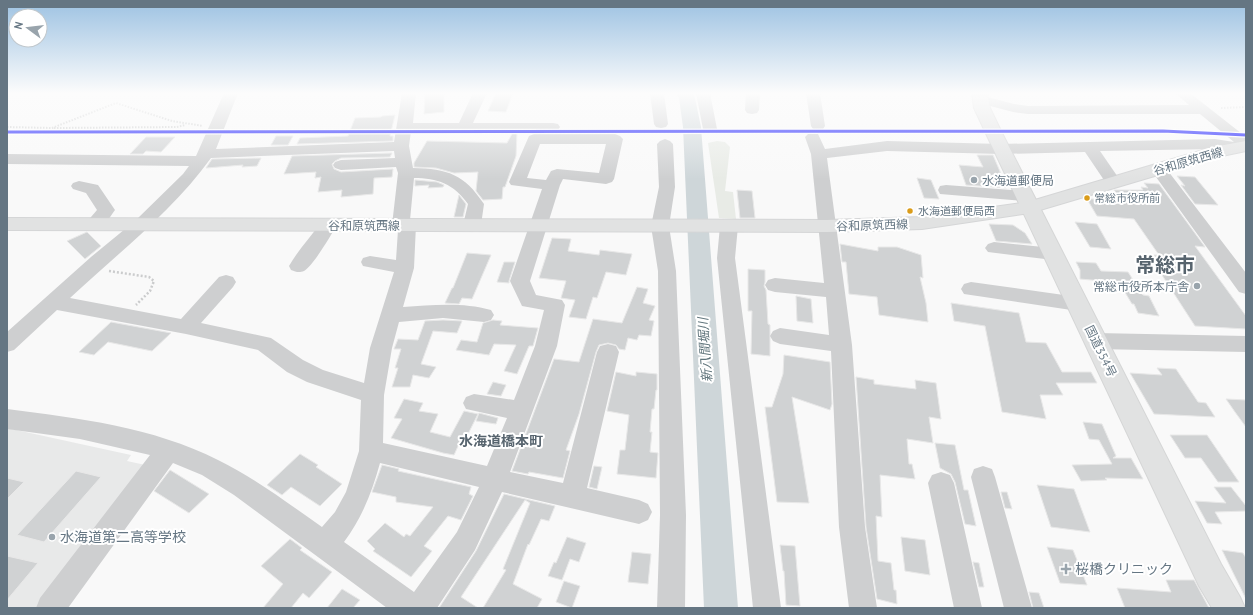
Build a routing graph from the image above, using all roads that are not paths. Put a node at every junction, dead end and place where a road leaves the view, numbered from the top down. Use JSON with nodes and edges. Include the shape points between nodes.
{"nodes":[{"id":1,"x":218,"y":122,"type":"edge"},
{"id":2,"x":406,"y":122,"type":"edge"},
{"id":3,"x":466,"y":122,"type":"edge"},
{"id":4,"x":709,"y":122,"type":"edge"},
{"id":5,"x":815,"y":122,"type":"edge"},
{"id":6,"x":988,"y":122,"type":"edge"},
{"id":7,"x":1219,"y":122,"type":"edge"},
{"id":8,"x":406,"y":127,"type":"junction"},
{"id":9,"x":464,"y":127,"type":"junction"},
{"id":10,"x":566,"y":127,"type":"dead end"},
{"id":11,"x":710,"y":128,"type":"dead end"},
{"id":12,"x":1227,"y":128,"type":"junction"},
{"id":13,"x":1246,"y":130,"type":"edge"},
{"id":14,"x":817,"y":139,"type":"junction"},
{"id":15,"x":665,"y":144,"type":"dead end"},
{"id":16,"x":1089,"y":146,"type":"junction"},
{"id":17,"x":1244,"y":146,"type":"edge"},
{"id":18,"x":1001,"y":149,"type":"junction"},
{"id":19,"x":203,"y":158,"type":"junction"},
{"id":20,"x":7,"y":159,"type":"edge"},
{"id":21,"x":403,"y":160,"type":"junction"},
{"id":22,"x":341,"y":165,"type":"dead end"},
{"id":23,"x":1159,"y":170,"type":"junction"},
{"id":24,"x":1114,"y":183,"type":"junction"},
{"id":25,"x":79,"y":186,"type":"dead end"},
{"id":26,"x":552,"y":186,"type":"junction"},
{"id":27,"x":946,"y":190,"type":"dead end"},
{"id":28,"x":1027,"y":202,"type":"junction"},
{"id":29,"x":7,"y":224,"type":"edge"},
{"id":30,"x":94,"y":224,"type":"junction"},
{"id":31,"x":142,"y":224,"type":"junction"},
{"id":32,"x":328,"y":225,"type":"junction"},
{"id":33,"x":404,"y":225,"type":"junction"},
{"id":34,"x":472,"y":225,"type":"junction"},
{"id":35,"x":538,"y":226,"type":"junction"},
{"id":36,"x":663,"y":226,"type":"junction"},
{"id":37,"x":725,"y":226,"type":"junction"},
{"id":38,"x":827,"y":226,"type":"junction"},
{"id":39,"x":994,"y":248,"type":"dead end"},
{"id":40,"x":1053,"y":254,"type":"junction"},
{"id":41,"x":370,"y":262,"type":"dead end"},
{"id":42,"x":298,"y":266,"type":"dead end"},
{"id":43,"x":405,"y":268,"type":"junction"},
{"id":44,"x":226,"y":282,"type":"dead end"},
{"id":45,"x":775,"y":285,"type":"dead end"},
{"id":46,"x":1246,"y":286,"type":"edge"},
{"id":47,"x":971,"y":289,"type":"dead end"},
{"id":48,"x":836,"y":291,"type":"junction"},
{"id":49,"x":54,"y":302,"type":"junction"},
{"id":50,"x":1078,"y":304,"type":"junction"},
{"id":51,"x":390,"y":315,"type":"junction"},
{"id":52,"x":484,"y":315,"type":"dead end"},
{"id":53,"x":186,"y":327,"type":"junction"},
{"id":54,"x":780,"y":336,"type":"dead end"},
{"id":55,"x":1096,"y":340,"type":"junction"},
{"id":56,"x":7,"y":344,"type":"edge"},
{"id":57,"x":841,"y":344,"type":"junction"},
{"id":58,"x":1246,"y":344,"type":"edge"},
{"id":59,"x":608,"y":352,"type":"dead end"},
{"id":60,"x":373,"y":395,"type":"junction"},
{"id":61,"x":474,"y":403,"type":"dead end"},
{"id":62,"x":522,"y":411,"type":"junction"},
{"id":63,"x":7,"y":419,"type":"edge"},
{"id":64,"x":168,"y":451,"type":"junction"},
{"id":65,"x":371,"y":451,"type":"junction"},
{"id":66,"x":983,"y":477,"type":"dead end"},
{"id":67,"x":495,"y":479,"type":"junction"},
{"id":68,"x":941,"y":483,"type":"dead end"},
{"id":69,"x":572,"y":496,"type":"junction"},
{"id":70,"x":639,"y":512,"type":"dead end"},
{"id":71,"x":326,"y":544,"type":"junction"},
{"id":72,"x":50,"y":608,"type":"edge"},
{"id":73,"x":411,"y":608,"type":"edge"},
{"id":74,"x":420,"y":608,"type":"edge"},
{"id":75,"x":671,"y":608,"type":"edge"},
{"id":76,"x":767,"y":608,"type":"edge"},
{"id":77,"x":863,"y":608,"type":"edge"},
{"id":78,"x":968,"y":608,"type":"edge"},
{"id":79,"x":1018,"y":608,"type":"edge"},
{"id":80,"x":1229,"y":608,"type":"edge"}],
"edges":[{"from":1,"to":19,"type":"street"},
{"from":2,"to":8,"type":"street"},
{"from":3,"to":9,"type":"street"},
{"from":4,"to":11,"type":"street"},
{"from":5,"to":14,"type":"street"},
{"from":6,"to":18,"type":"main road","name":"国道354号"},
{"from":7,"to":12,"type":"street"},
{"from":8,"to":9,"type":"street"},
{"from":8,"to":21,"type":"street"},
{"from":9,"to":10,"type":"street"},
{"from":12,"to":13,"type":"street"},
{"from":12,"to":17,"type":"street"},
{"from":14,"to":18,"type":"street","via":[[887,146]]},
{"from":14,"to":38,"type":"street"},
{"from":15,"to":36,"type":"street","via":[[667,187]]},
{"from":16,"to":17,"type":"street"},
{"from":16,"to":18,"type":"street"},
{"from":16,"to":24,"type":"street"},
{"from":17,"to":23,"type":"main road","name":"谷和原筑西線"},
{"from":18,"to":28,"type":"main road","name":"国道354号"},
{"from":19,"to":20,"type":"street"},
{"from":19,"to":21,"type":"street"},
{"from":19,"to":31,"type":"street","via":[[189,177]]},
{"from":21,"to":22,"type":"street"},
{"from":21,"to":33,"type":"street"},
{"from":21,"to":34,"type":"street","via":[[452,179],[464,187],[476,204]]},
{"from":23,"to":24,"type":"main road","name":"谷和原筑西線"},
{"from":23,"to":46,"type":"street"},
{"from":24,"to":28,"type":"main road","name":"谷和原筑西線"},
{"from":25,"to":30,"type":"street","via":[[92,189],[106,210]]},
{"from":26,"to":26,"type":"street","via":[[517,182],[534,139],[615,139],[606,179],[557,174]]},
{"from":26,"to":35,"type":"street"},
{"from":27,"to":28,"type":"street"},
{"from":28,"to":38,"type":"main road","name":"谷和原筑西線","via":[[977,216],[922,223]]},
{"from":28,"to":40,"type":"main road","name":"国道354号"},
{"from":29,"to":30,"type":"main road","name":"谷和原筑西線"},
{"from":30,"to":31,"type":"main road","name":"谷和原筑西線"},
{"from":31,"to":32,"type":"main road","name":"谷和原筑西線"},
{"from":31,"to":49,"type":"street"},
{"from":32,"to":33,"type":"main road","name":"谷和原筑西線"},
{"from":32,"to":42,"type":"street"},
{"from":33,"to":34,"type":"main road","name":"谷和原筑西線"},
{"from":33,"to":43,"type":"street"},
{"from":34,"to":35,"type":"main road","name":"谷和原筑西線"},
{"from":35,"to":36,"type":"main road","name":"谷和原筑西線"},
{"from":35,"to":62,"type":"street","via":[[520,281],[529,301],[555,305],[546,346]]},
{"from":36,"to":37,"type":"main road","name":"谷和原筑西線"},
{"from":36,"to":75,"type":"street","via":[[667,271],[673,515]]},
{"from":37,"to":38,"type":"main road","name":"谷和原筑西線"},
{"from":37,"to":76,"type":"street","via":[[726,258]]},
{"from":38,"to":48,"type":"street"},
{"from":39,"to":40,"type":"street"},
{"from":40,"to":50,"type":"main road","name":"国道354号"},
{"from":41,"to":43,"type":"street"},
{"from":43,"to":51,"type":"street"},
{"from":44,"to":53,"type":"street"},
{"from":45,"to":48,"type":"street"},
{"from":47,"to":50,"type":"street"},
{"from":48,"to":57,"type":"street"},
{"from":49,"to":53,"type":"street"},
{"from":49,"to":56,"type":"street"},
{"from":50,"to":55,"type":"main road","name":"国道354号"},
{"from":51,"to":52,"type":"street","via":[[445,303]]},
{"from":51,"to":60,"type":"street"},
{"from":53,"to":60,"type":"street","via":[[264,344],[295,366],[315,376]]},
{"from":54,"to":57,"type":"street"},
{"from":55,"to":58,"type":"street"},
{"from":55,"to":80,"type":"main road","name":"国道354号","via":[[1210,575]]},
{"from":57,"to":77,"type":"street","via":[[852,527]]},
{"from":59,"to":69,"type":"street"},
{"from":60,"to":65,"type":"street"},
{"from":61,"to":62,"type":"street"},
{"from":62,"to":67,"type":"street"},
{"from":63,"to":64,"type":"street","via":[[110,436]]},
{"from":64,"to":71,"type":"street","via":[[199,462],[233,480]]},
{"from":64,"to":72,"type":"street"},
{"from":65,"to":67,"type":"street"},
{"from":65,"to":71,"type":"street","via":[[358,495],[344,521]]},
{"from":66,"to":79,"type":"street"},
{"from":67,"to":69,"type":"street"},
{"from":67,"to":74,"type":"street","via":[[466,541]]},
{"from":68,"to":78,"type":"street"},
{"from":69,"to":70,"type":"street"},
{"from":71,"to":73,"type":"street"}]}
